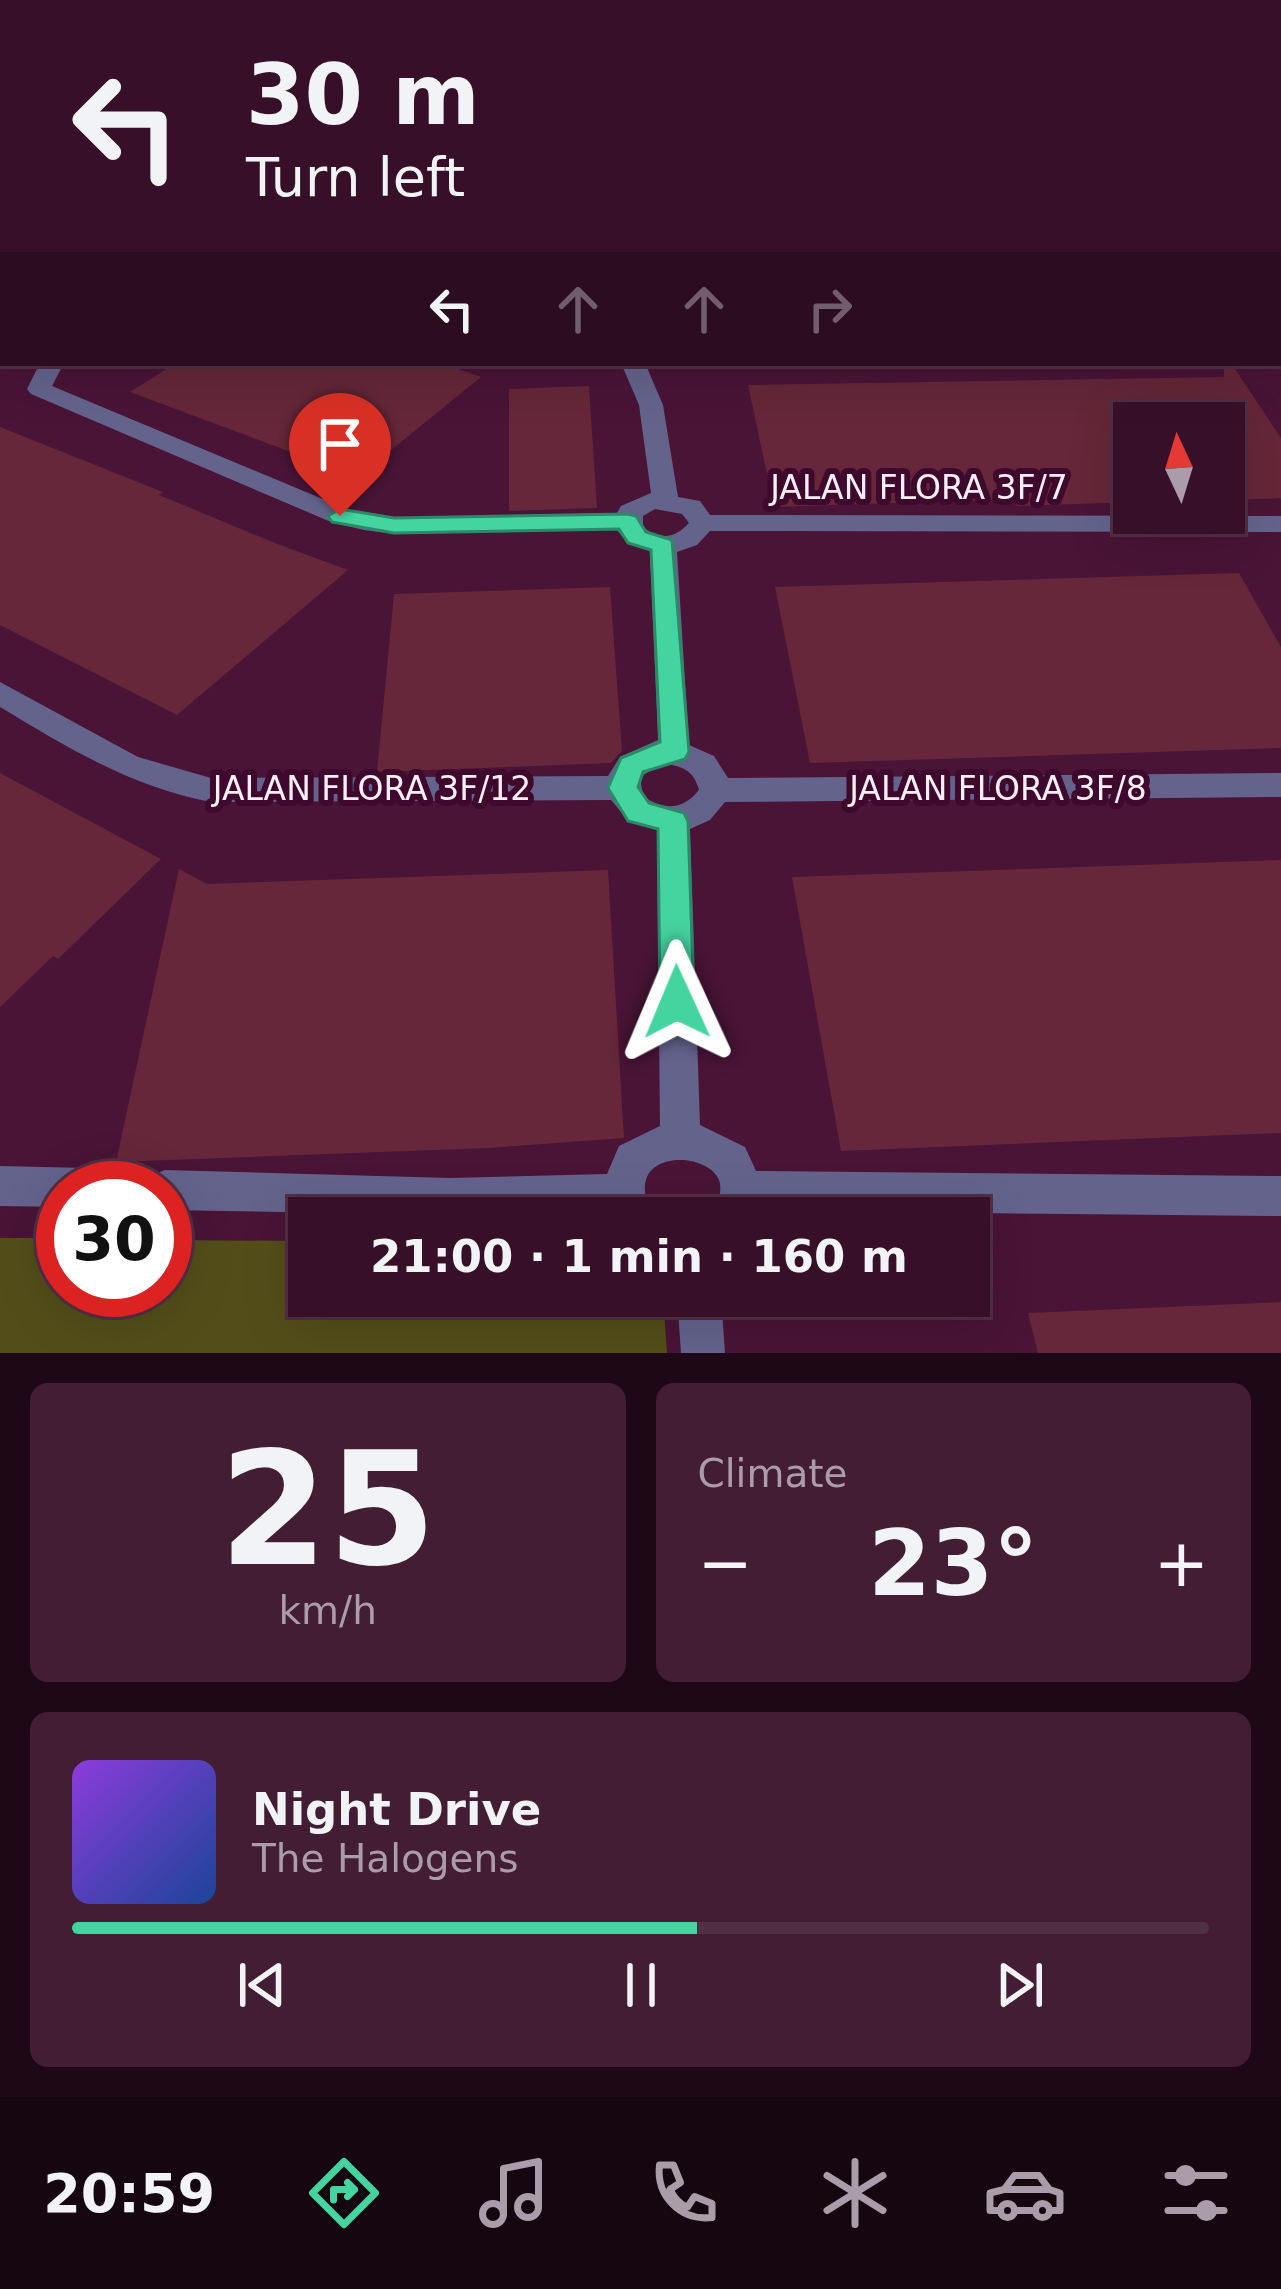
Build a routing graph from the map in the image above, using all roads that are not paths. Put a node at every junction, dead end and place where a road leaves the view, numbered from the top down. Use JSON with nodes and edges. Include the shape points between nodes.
{"nodes":[{"id":1,"x":820,"y":0,"type":"edge"},
{"id":2,"x":874,"y":0,"type":"edge"},
{"id":3,"x":50,"y":366,"type":"edge"},
{"id":4,"x":634,"y":366,"type":"edge"},
{"id":5,"x":665,"y":500,"type":"junction"},
{"id":6,"x":627,"y":521,"type":"junction"},
{"id":7,"x":702,"y":523,"type":"junction"},
{"id":8,"x":1281,"y":524,"type":"edge"},
{"id":9,"x":664,"y":545,"type":"junction"},
{"id":10,"x":0,"y":693,"type":"edge"},
{"id":11,"x":674,"y":752,"type":"junction"},
{"id":12,"x":1281,"y":785,"type":"edge"},
{"id":13,"x":622,"y":788,"type":"junction"},
{"id":14,"x":715,"y":790,"type":"junction"},
{"id":15,"x":673,"y":821,"type":"junction"},
{"id":16,"x":680,"y":1138,"type":"junction"},
{"id":17,"x":0,"y":1186,"type":"edge"},
{"id":18,"x":36,"y":1187,"type":"edge"},
{"id":19,"x":192,"y":1191,"type":"edge"},
{"id":20,"x":1281,"y":1196,"type":"edge"},
{"id":21,"x":414,"y":1197,"type":"edge"},
{"id":22,"x":627,"y":1197,"type":"edge"},
{"id":23,"x":737,"y":1197,"type":"edge"},
{"id":24,"x":990,"y":1201,"type":"edge"},
{"id":25,"x":700,"y":1317,"type":"edge"},
{"id":26,"x":703,"y":1353,"type":"edge"}],
"edges":[{"from":1,"to":2,"type":"street"},
{"from":3,"to":6,"type":"street","via":[[39,389],[340,516],[394,526]]},
{"from":4,"to":5,"type":"street","via":[[651,405]]},
{"from":5,"to":6,"type":"street","via":[[639,506]]},
{"from":5,"to":7,"type":"street","via":[[691,507]]},
{"from":6,"to":9,"type":"street","via":[[637,537]]},
{"from":7,"to":8,"type":"street","name":"JALAN FLORA 3F/7"},
{"from":7,"to":9,"type":"street","via":[[690,539]]},
{"from":9,"to":11,"type":"street"},
{"from":10,"to":13,"type":"street","name":"JALAN FLORA 3F/12","via":[[178,786]]},
{"from":11,"to":13,"type":"street","via":[[631,765]]},
{"from":11,"to":14,"type":"street","via":[[705,764]]},
{"from":12,"to":14,"type":"street","name":"JALAN FLORA 3F/8"},
{"from":13,"to":15,"type":"street","via":[[639,812]]},
{"from":14,"to":15,"type":"street","via":[[702,811]]},
{"from":15,"to":16,"type":"street"},
{"from":16,"to":22,"type":"street","via":[[646,1149],[626,1176]]},
{"from":16,"to":23,"type":"street","via":[[728,1159]]},
{"from":17,"to":18,"type":"street"},
{"from":19,"to":21,"type":"street"},
{"from":20,"to":24,"type":"street"},
{"from":25,"to":26,"type":"street"}]}
